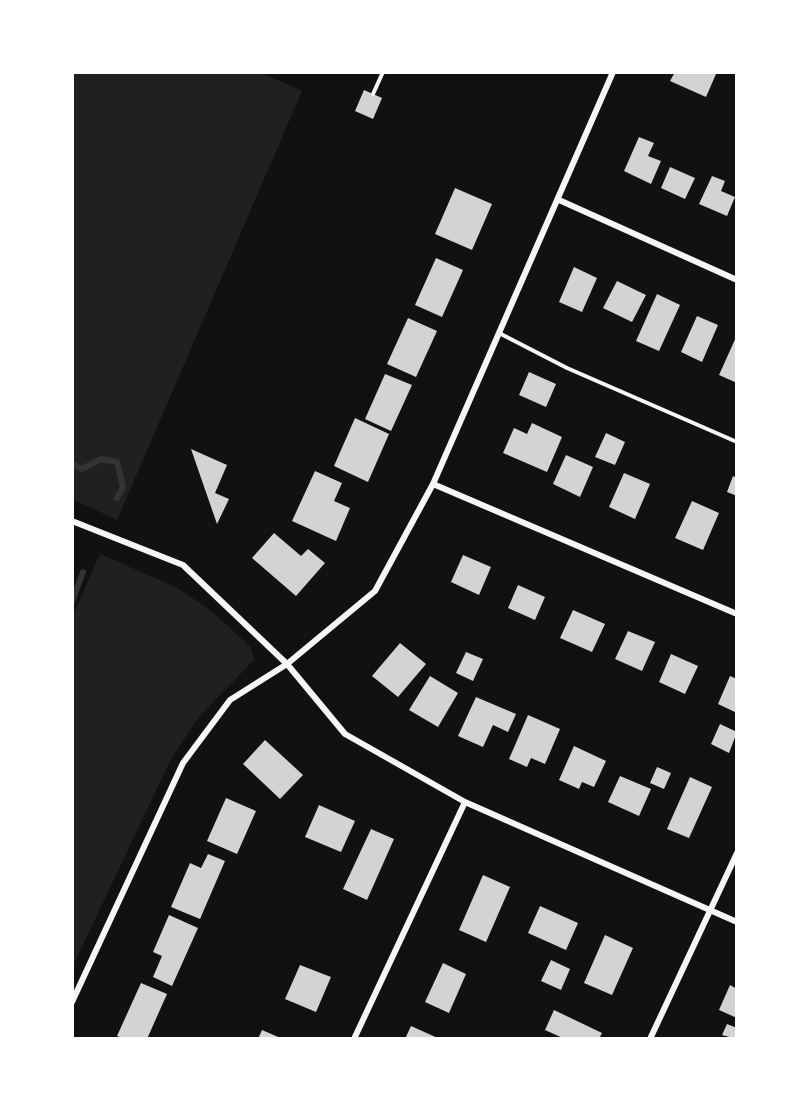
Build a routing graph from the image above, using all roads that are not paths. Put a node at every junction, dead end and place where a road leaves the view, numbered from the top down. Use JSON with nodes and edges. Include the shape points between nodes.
{"nodes":[{"id":1,"x":383,"y":72,"type":"edge"},
{"id":2,"x":613,"y":72,"type":"edge"},
{"id":3,"x":373,"y":94,"type":"dead end"},
{"id":4,"x":559,"y":200,"type":"junction"},
{"id":5,"x":737,"y":280,"type":"edge"},
{"id":6,"x":499,"y":333,"type":"junction"},
{"id":7,"x":737,"y":442,"type":"edge"},
{"id":8,"x":433,"y":484,"type":"junction"},
{"id":9,"x":72,"y":521,"type":"edge"},
{"id":10,"x":737,"y":614,"type":"edge"},
{"id":11,"x":287,"y":664,"type":"junction"},
{"id":12,"x":465,"y":802,"type":"junction"},
{"id":13,"x":737,"y":853,"type":"edge"},
{"id":14,"x":711,"y":910,"type":"junction"},
{"id":15,"x":737,"y":922,"type":"edge"},
{"id":16,"x":72,"y":1002,"type":"edge"},
{"id":17,"x":354,"y":1039,"type":"edge"},
{"id":18,"x":650,"y":1039,"type":"edge"}],
"edges":[{"from":1,"to":3,"type":"lane"},
{"from":2,"to":4,"type":"street"},
{"from":4,"to":5,"type":"street"},
{"from":4,"to":6,"type":"street"},
{"from":6,"to":7,"type":"lane","via":[[567,368]]},
{"from":6,"to":8,"type":"street"},
{"from":8,"to":10,"type":"street"},
{"from":8,"to":11,"type":"street","via":[[375,591]]},
{"from":9,"to":11,"type":"street","via":[[183,565]]},
{"from":11,"to":12,"type":"street","via":[[345,734]]},
{"from":11,"to":16,"type":"street","via":[[230,700],[183,763]]},
{"from":12,"to":14,"type":"street"},
{"from":12,"to":17,"type":"street"},
{"from":13,"to":14,"type":"street"},
{"from":14,"to":15,"type":"street"},
{"from":14,"to":18,"type":"street"}]}
